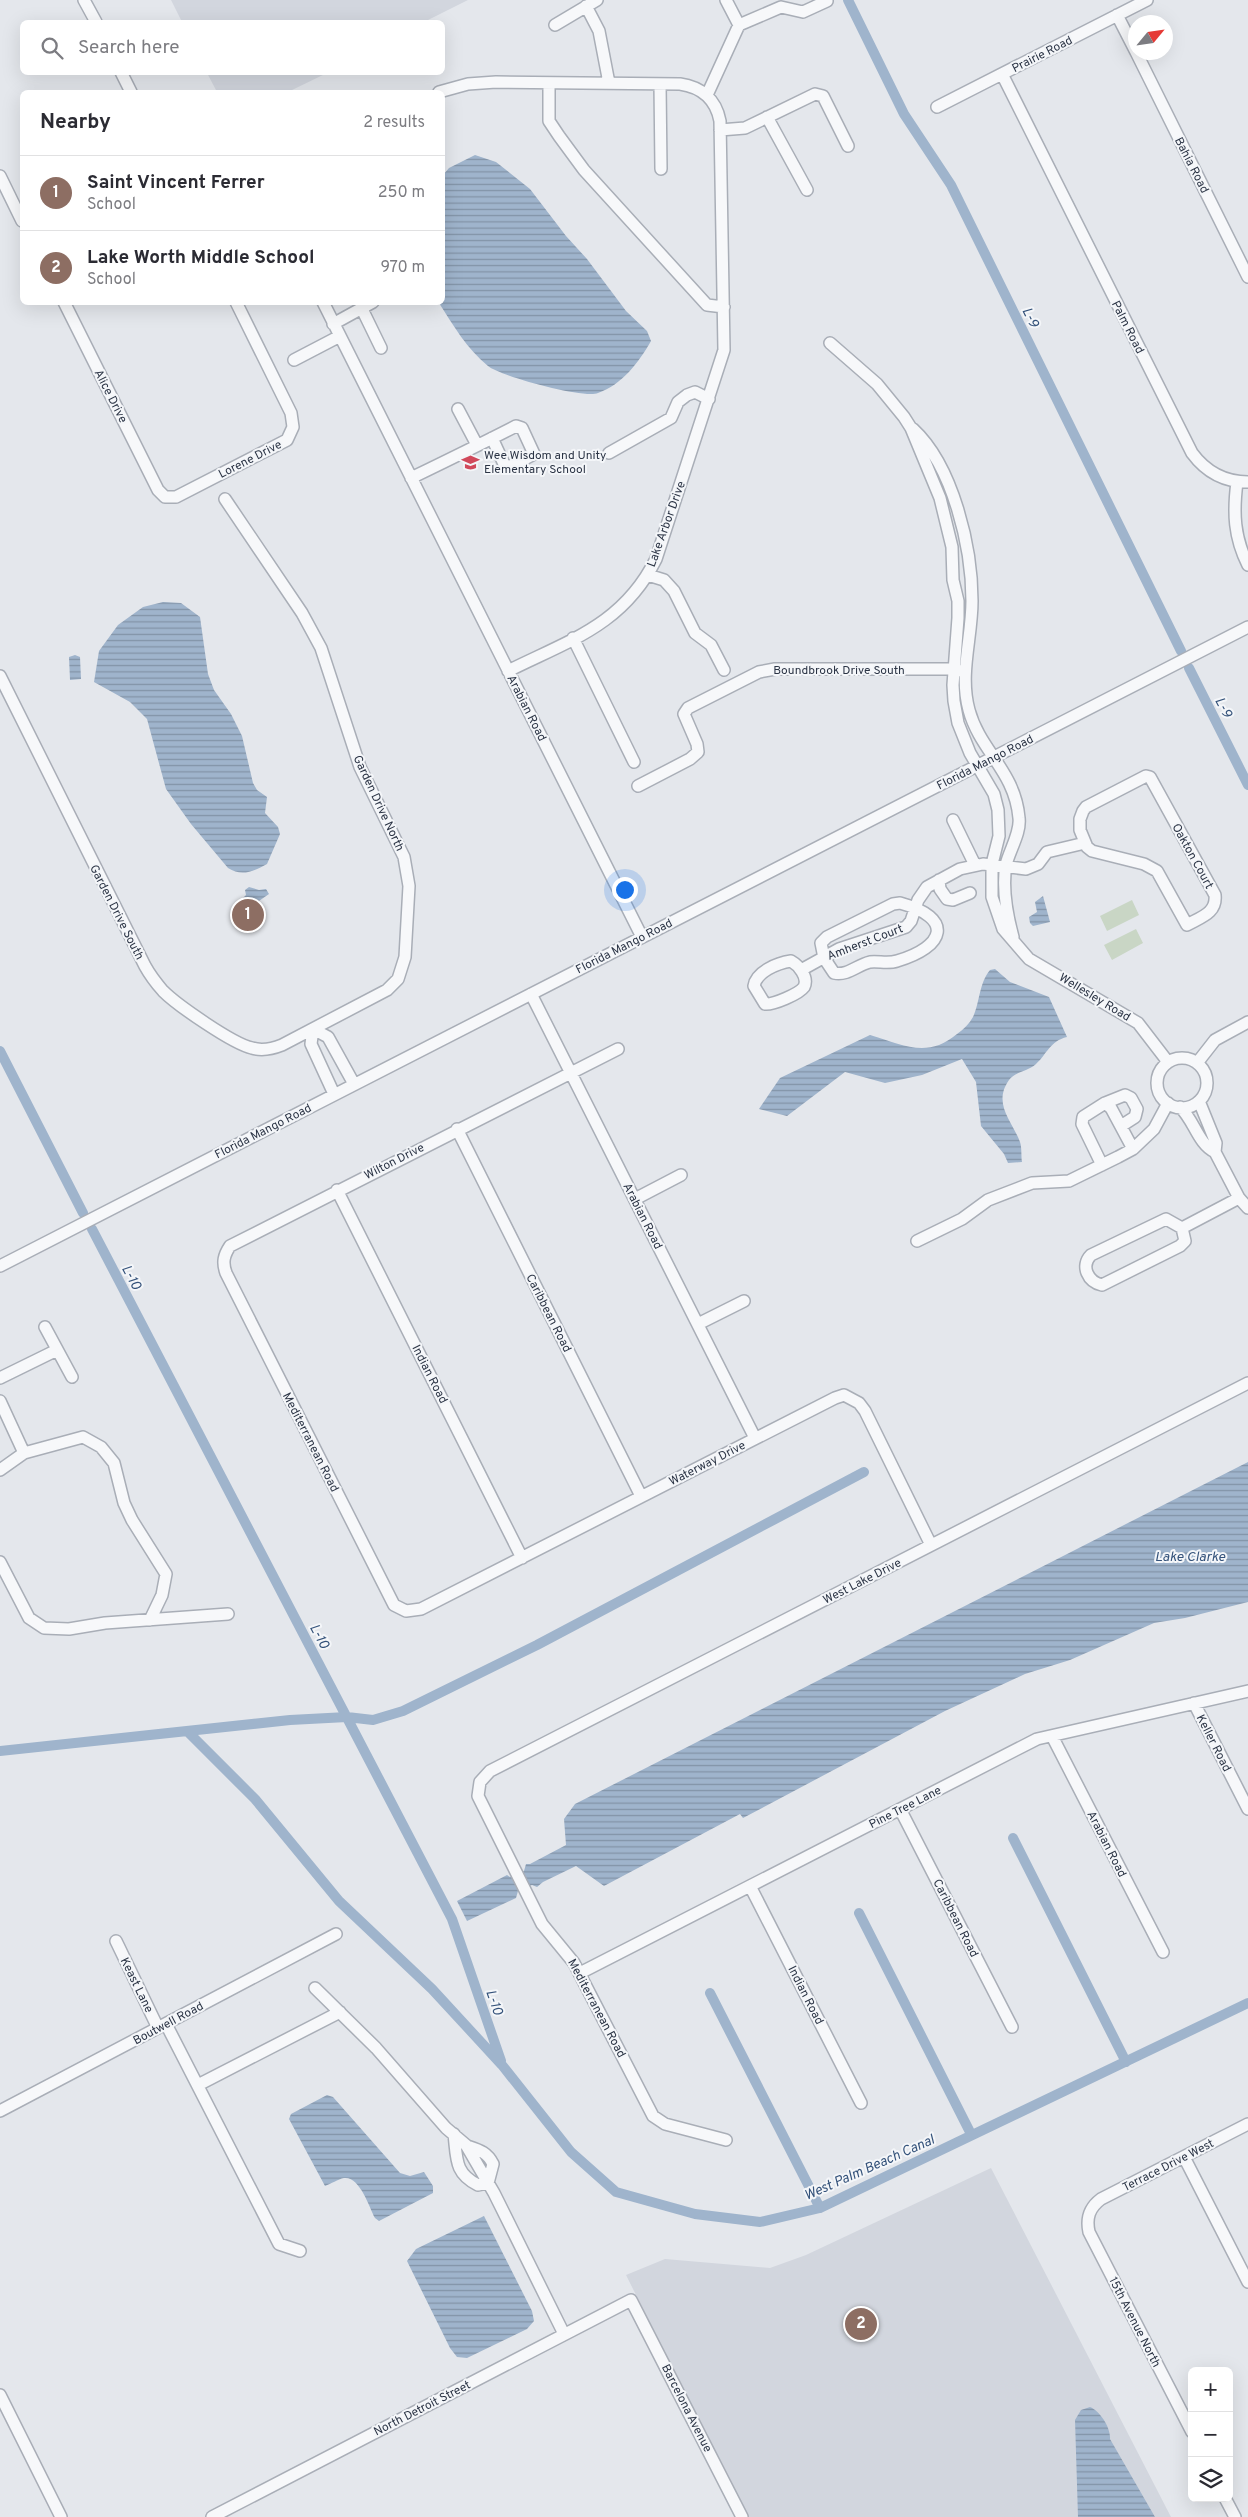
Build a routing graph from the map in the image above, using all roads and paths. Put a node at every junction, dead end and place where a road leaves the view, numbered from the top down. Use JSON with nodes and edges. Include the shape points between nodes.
{"nodes":[{"id":1,"x":84,"y":0,"type":"edge"},
{"id":2,"x":597,"y":0,"type":"edge"},
{"id":3,"x":726,"y":0,"type":"edge"},
{"id":4,"x":1147,"y":0,"type":"edge"},
{"id":5,"x":827,"y":1,"type":"dead end"},
{"id":6,"x":586,"y":6,"type":"junction"},
{"id":7,"x":1117,"y":15,"type":"junction"},
{"id":8,"x":95,"y":20,"type":"edge"},
{"id":9,"x":555,"y":25,"type":"dead end"},
{"id":10,"x":739,"y":25,"type":"junction"},
{"id":11,"x":1128,"y":36,"type":"edge"},
{"id":12,"x":1140,"y":60,"type":"edge"},
{"id":13,"x":1002,"y":74,"type":"junction"},
{"id":14,"x":122,"y":75,"type":"edge"},
{"id":15,"x":549,"y":83,"type":"junction"},
{"id":16,"x":609,"y":83,"type":"junction"},
{"id":17,"x":660,"y":84,"type":"junction"},
{"id":18,"x":130,"y":90,"type":"edge"},
{"id":19,"x":445,"y":90,"type":"edge"},
{"id":20,"x":707,"y":95,"type":"junction"},
{"id":21,"x":937,"y":107,"type":"dead end"},
{"id":22,"x":767,"y":117,"type":"junction"},
{"id":23,"x":720,"y":130,"type":"junction"},
{"id":24,"x":848,"y":146,"type":"dead end"},
{"id":25,"x":661,"y":169,"type":"dead end"},
{"id":26,"x":0,"y":176,"type":"edge"},
{"id":27,"x":806,"y":190,"type":"dead end"},
{"id":28,"x":20,"y":217,"type":"edge"},
{"id":29,"x":1248,"y":277,"type":"edge"},
{"id":30,"x":66,"y":305,"type":"edge"},
{"id":31,"x":237,"y":305,"type":"edge"},
{"id":32,"x":324,"y":305,"type":"edge"},
{"id":33,"x":369,"y":305,"type":"edge"},
{"id":34,"x":724,"y":307,"type":"junction"},
{"id":35,"x":362,"y":309,"type":"junction"},
{"id":36,"x":334,"y":324,"type":"junction"},
{"id":37,"x":340,"y":336,"type":"junction"},
{"id":38,"x":830,"y":343,"type":"dead end"},
{"id":39,"x":381,"y":348,"type":"dead end"},
{"id":40,"x":294,"y":360,"type":"dead end"},
{"id":41,"x":709,"y":399,"type":"junction"},
{"id":42,"x":458,"y":409,"type":"dead end"},
{"id":43,"x":911,"y":428,"type":"junction"},
{"id":44,"x":492,"y":438,"type":"junction"},
{"id":45,"x":477,"y":446,"type":"junction"},
{"id":46,"x":609,"y":453,"type":"dead end"},
{"id":47,"x":411,"y":478,"type":"junction"},
{"id":48,"x":1243,"y":482,"type":"edge"},
{"id":49,"x":158,"y":490,"type":"joint"},
{"id":50,"x":225,"y":499,"type":"dead end"},
{"id":51,"x":1248,"y":565,"type":"edge"},
{"id":52,"x":648,"y":575,"type":"junction"},
{"id":53,"x":1248,"y":627,"type":"edge"},
{"id":54,"x":573,"y":638,"type":"junction"},
{"id":55,"x":724,"y":670,"type":"dead end"},
{"id":56,"x":508,"y":671,"type":"junction"},
{"id":57,"x":960,"y":671,"type":"junction"},
{"id":58,"x":0,"y":676,"type":"edge"},
{"id":59,"x":995,"y":756,"type":"junction"},
{"id":60,"x":634,"y":762,"type":"dead end"},
{"id":61,"x":978,"y":765,"type":"junction"},
{"id":62,"x":638,"y":786,"type":"dead end"},
{"id":63,"x":953,"y":820,"type":"dead end"},
{"id":64,"x":1085,"y":843,"type":"junction"},
{"id":65,"x":975,"y":864,"type":"junction"},
{"id":66,"x":992,"y":864,"type":"junction"},
{"id":67,"x":1006,"y":866,"type":"junction"},
{"id":68,"x":939,"y":880,"type":"junction"},
{"id":69,"x":970,"y":893,"type":"dead end"},
{"id":70,"x":914,"y":907,"type":"junction"},
{"id":71,"x":642,"y":937,"type":"junction"},
{"id":72,"x":1014,"y":941,"type":"junction"},
{"id":73,"x":824,"y":958,"type":"junction"},
{"id":74,"x":800,"y":970,"type":"junction"},
{"id":75,"x":531,"y":994,"type":"junction"},
{"id":76,"x":1248,"y":1022,"type":"edge"},
{"id":77,"x":312,"y":1029,"type":"junction"},
{"id":78,"x":618,"y":1049,"type":"dead end"},
{"id":79,"x":1168,"y":1062,"type":"junction"},
{"id":80,"x":1196,"y":1062,"type":"junction"},
{"id":81,"x":571,"y":1073,"type":"junction"},
{"id":82,"x":354,"y":1084,"type":"junction"},
{"id":83,"x":334,"y":1094,"type":"junction"},
{"id":84,"x":1199,"y":1101,"type":"junction"},
{"id":85,"x":1105,"y":1102,"type":"junction"},
{"id":86,"x":1168,"y":1103,"type":"junction"},
{"id":87,"x":1180,"y":1107,"type":"junction"},
{"id":88,"x":1121,"y":1126,"type":"junction"},
{"id":89,"x":457,"y":1129,"type":"junction"},
{"id":90,"x":1133,"y":1149,"type":"junction"},
{"id":91,"x":1215,"y":1152,"type":"junction"},
{"id":92,"x":1102,"y":1165,"type":"junction"},
{"id":93,"x":681,"y":1175,"type":"dead end"},
{"id":94,"x":337,"y":1190,"type":"junction"},
{"id":95,"x":1239,"y":1198,"type":"junction"},
{"id":96,"x":634,"y":1199,"type":"junction"},
{"id":97,"x":1248,"y":1208,"type":"edge"},
{"id":98,"x":1182,"y":1228,"type":"junction"},
{"id":99,"x":917,"y":1241,"type":"dead end"},
{"id":100,"x":224,"y":1259,"type":"joint"},
{"id":101,"x":0,"y":1266,"type":"edge"},
{"id":102,"x":744,"y":1300,"type":"dead end"},
{"id":103,"x":698,"y":1324,"type":"junction"},
{"id":104,"x":45,"y":1327,"type":"dead end"},
{"id":105,"x":57,"y":1350,"type":"junction"},
{"id":106,"x":72,"y":1377,"type":"dead end"},
{"id":107,"x":0,"y":1378,"type":"edge"},
{"id":108,"x":1248,"y":1383,"type":"edge"},
{"id":109,"x":0,"y":1401,"type":"edge"},
{"id":110,"x":755,"y":1438,"type":"junction"},
{"id":111,"x":24,"y":1453,"type":"junction"},
{"id":112,"x":0,"y":1470,"type":"edge"},
{"id":113,"x":642,"y":1496,"type":"junction"},
{"id":114,"x":931,"y":1545,"type":"junction"},
{"id":115,"x":522,"y":1558,"type":"junction"},
{"id":116,"x":0,"y":1562,"type":"edge"},
{"id":117,"x":413,"y":1612,"type":"joint"},
{"id":118,"x":228,"y":1614,"type":"dead end"},
{"id":119,"x":150,"y":1620,"type":"junction"},
{"id":120,"x":1248,"y":1691,"type":"edge"},
{"id":121,"x":1194,"y":1703,"type":"junction"},
{"id":122,"x":1052,"y":1736,"type":"junction"},
{"id":123,"x":480,"y":1782,"type":"joint"},
{"id":124,"x":900,"y":1809,"type":"junction"},
{"id":125,"x":1248,"y":1809,"type":"edge"},
{"id":126,"x":750,"y":1886,"type":"junction"},
{"id":127,"x":336,"y":1934,"type":"dead end"},
{"id":128,"x":116,"y":1941,"type":"dead end"},
{"id":129,"x":1163,"y":1952,"type":"dead end"},
{"id":130,"x":580,"y":1974,"type":"junction"},
{"id":131,"x":315,"y":1988,"type":"dead end"},
{"id":132,"x":340,"y":2012,"type":"junction"},
{"id":133,"x":162,"y":2026,"type":"junction"},
{"id":134,"x":1012,"y":2027,"type":"dead end"},
{"id":135,"x":198,"y":2085,"type":"junction"},
{"id":136,"x":861,"y":2103,"type":"dead end"},
{"id":137,"x":0,"y":2110,"type":"edge"},
{"id":138,"x":1248,"y":2124,"type":"edge"},
{"id":139,"x":454,"y":2134,"type":"junction"},
{"id":140,"x":726,"y":2140,"type":"dead end"},
{"id":141,"x":470,"y":2151,"type":"junction"},
{"id":142,"x":1184,"y":2157,"type":"junction"},
{"id":143,"x":457,"y":2162,"type":"junction"},
{"id":144,"x":488,"y":2183,"type":"junction"},
{"id":145,"x":1090,"y":2210,"type":"joint"},
{"id":146,"x":300,"y":2251,"type":"dead end"},
{"id":147,"x":1248,"y":2282,"type":"edge"},
{"id":148,"x":631,"y":2300,"type":"joint"},
{"id":149,"x":564,"y":2334,"type":"junction"},
{"id":150,"x":0,"y":2395,"type":"edge"},
{"id":151,"x":1188,"y":2424,"type":"edge"},
{"id":152,"x":1227,"y":2502,"type":"edge"},
{"id":153,"x":60,"y":2517,"type":"edge"},
{"id":154,"x":212,"y":2517,"type":"edge"},
{"id":155,"x":742,"y":2517,"type":"edge"},
{"id":156,"x":1235,"y":2517,"type":"edge"}],
"edges":[{"from":1,"to":8,"type":"street"},
{"from":2,"to":6,"type":"street"},
{"from":3,"to":10,"type":"street"},
{"from":4,"to":7,"type":"street","name":"Prairie Road"},
{"from":5,"to":10,"type":"street","via":[[803,12],[781,7]]},
{"from":6,"to":9,"type":"street"},
{"from":6,"to":16,"type":"street","via":[[599,31]]},
{"from":7,"to":11,"type":"street","name":"Bahia Road"},
{"from":7,"to":13,"type":"street","name":"Prairie Road"},
{"from":10,"to":20,"type":"street"},
{"from":12,"to":29,"type":"street","name":"Bahia Road"},
{"from":13,"to":21,"type":"street","name":"Prairie Road"},
{"from":13,"to":48,"type":"street","name":"Palm Road","via":[[1192,453],[1214,474]]},
{"from":14,"to":18,"type":"street"},
{"from":15,"to":16,"type":"street"},
{"from":15,"to":19,"type":"street","via":[[475,83]]},
{"from":15,"to":34,"type":"street","via":[[549,121],[584,170],[707,305]]},
{"from":16,"to":17,"type":"street"},
{"from":17,"to":20,"type":"street","via":[[688,85]]},
{"from":17,"to":25,"type":"street"},
{"from":20,"to":23,"type":"street","name":"Lake Arbor Drive","via":[[719,113]]},
{"from":22,"to":23,"type":"street","via":[[745,128]]},
{"from":22,"to":24,"type":"street","via":[[819,94],[823,96]]},
{"from":22,"to":27,"type":"street"},
{"from":23,"to":34,"type":"street","name":"Lake Arbor Drive"},
{"from":26,"to":28,"type":"street"},
{"from":30,"to":49,"type":"street","name":"Alice Drive"},
{"from":31,"to":49,"type":"street","name":"Lorene Drive","via":[[291,413],[293,427],[287,440],[176,497],[165,497]]},
{"from":32,"to":36,"type":"street","name":"Arabian Road"},
{"from":33,"to":35,"type":"street"},
{"from":34,"to":41,"type":"street","name":"Lake Arbor Drive","via":[[724,350]]},
{"from":35,"to":36,"type":"street"},
{"from":35,"to":39,"type":"street"},
{"from":36,"to":37,"type":"street","name":"Arabian Road"},
{"from":37,"to":40,"type":"street"},
{"from":37,"to":47,"type":"street","name":"Arabian Road"},
{"from":38,"to":43,"type":"street","via":[[878,385]]},
{"from":41,"to":46,"type":"street","via":[[695,392],[687,395],[678,402],[671,418]]},
{"from":41,"to":52,"type":"street","name":"Lake Arbor Drive"},
{"from":42,"to":45,"type":"street"},
{"from":43,"to":57,"type":"street","via":[[940,498],[952,547]]},
{"from":43,"to":57,"type":"street","via":[[924,439],[939,461],[955,502],[968,550],[972,600]]},
{"from":44,"to":44,"type":"street","via":[[516,426],[522,428],[534,454],[509,467],[504,464]]},
{"from":44,"to":45,"type":"street"},
{"from":45,"to":47,"type":"street"},
{"from":47,"to":56,"type":"street","name":"Arabian Road"},
{"from":48,"to":51,"type":"street","name":"Palm Road","via":[[1234,521],[1240,550]]},
{"from":50,"to":77,"type":"street","name":"Garden Drive North","via":[[302,613],[321,648],[360,767],[402,851],[408,872],[405,957],[398,979],[381,994]]},
{"from":52,"to":54,"type":"street","name":"Lake Arbor Drive","via":[[620,610]]},
{"from":52,"to":55,"type":"street","via":[[664,580],[674,591],[695,633],[711,645]]},
{"from":53,"to":59,"type":"street","name":"Florida Mango Road"},
{"from":54,"to":56,"type":"street","name":"Lake Arbor Drive"},
{"from":54,"to":60,"type":"street"},
{"from":56,"to":71,"type":"street","name":"Arabian Road"},
{"from":57,"to":59,"type":"street","name":"Wellesley Road","via":[[978,737]]},
{"from":57,"to":61,"type":"street","name":"Wellesley Road","via":[[953,685],[958,723]]},
{"from":57,"to":62,"type":"street","name":"Boundbrook Drive South","via":[[775,669],[759,672],[688,708],[684,714],[698,752]]},
{"from":58,"to":77,"type":"street","name":"Garden Drive South","via":[[144,966],[164,992],[237,1043],[252,1048],[275,1048]]},
{"from":59,"to":61,"type":"street","name":"Florida Mango Road"},
{"from":59,"to":67,"type":"street","name":"Wellesley Road","via":[[1015,794],[1020,821]]},
{"from":61,"to":66,"type":"street","name":"Wellesley Road","via":[[994,794],[998,810],[998,836]]},
{"from":61,"to":71,"type":"street","name":"Florida Mango Road"},
{"from":63,"to":65,"type":"street"},
{"from":64,"to":64,"type":"street","name":"Oakton Court","via":[[1079,824],[1086,806],[1140,778],[1150,777],[1215,895],[1213,910],[1188,925],[1157,871],[1144,864],[1092,851]]},
{"from":64,"to":67,"type":"street","via":[[1047,852],[1033,868]]},
{"from":65,"to":66,"type":"street","name":"Amherst Court"},
{"from":65,"to":68,"type":"street","name":"Amherst Court"},
{"from":66,"to":67,"type":"street"},
{"from":66,"to":72,"type":"street","name":"Wellesley Road","via":[[992,897],[1003,929]]},
{"from":67,"to":72,"type":"street","name":"Wellesley Road","via":[[1007,913]]},
{"from":68,"to":69,"type":"street","via":[[940,889],[947,899]]},
{"from":68,"to":70,"type":"street","name":"Amherst Court","via":[[927,887]]},
{"from":70,"to":73,"type":"street","name":"Amherst Court","via":[[911,921],[900,931],[862,940]]},
{"from":70,"to":73,"type":"street","via":[[893,904],[826,937],[821,943]]},
{"from":70,"to":73,"type":"street","via":[[925,913],[938,928],[938,937],[932,945],[899,961],[871,962],[842,975],[834,973]]},
{"from":71,"to":75,"type":"street","name":"Florida Mango Road"},
{"from":72,"to":79,"type":"street","name":"Wellesley Road","via":[[1029,959],[1138,1023]]},
{"from":73,"to":74,"type":"street","name":"Amherst Court"},
{"from":74,"to":74,"type":"street","via":[[791,961],[760,974],[754,986],[760,999],[772,1005],[799,991],[805,980]]},
{"from":75,"to":81,"type":"street","name":"Arabian Road"},
{"from":75,"to":82,"type":"street","name":"Florida Mango Road"},
{"from":76,"to":80,"type":"street","via":[[1215,1040]]},
{"from":77,"to":82,"type":"street","via":[[328,1037]]},
{"from":77,"to":83,"type":"street","via":[[311,1044]]},
{"from":78,"to":81,"type":"street","name":"Wilton Drive"},
{"from":79,"to":80,"type":"street","via":[[1185,1058]]},
{"from":79,"to":86,"type":"street","via":[[1162,1068],[1157,1083]]},
{"from":80,"to":84,"type":"street","via":[[1206,1074],[1207,1081]]},
{"from":81,"to":89,"type":"street","name":"Wilton Drive"},
{"from":81,"to":96,"type":"street","name":"Arabian Road"},
{"from":82,"to":83,"type":"street","name":"Florida Mango Road"},
{"from":83,"to":101,"type":"street","name":"Florida Mango Road"},
{"from":84,"to":87,"type":"street"},
{"from":84,"to":91,"type":"street","via":[[1216,1142]]},
{"from":85,"to":88,"type":"street"},
{"from":85,"to":88,"type":"street","via":[[1124,1095],[1131,1098],[1137,1110],[1135,1117]]},
{"from":85,"to":92,"type":"street","via":[[1088,1112],[1082,1124]]},
{"from":86,"to":87,"type":"street"},
{"from":86,"to":90,"type":"street","via":[[1154,1129]]},
{"from":87,"to":91,"type":"street","via":[[1189,1116],[1206,1147]]},
{"from":88,"to":90,"type":"street"},
{"from":89,"to":94,"type":"street","name":"Wilton Drive"},
{"from":89,"to":113,"type":"street","name":"Caribbean Road"},
{"from":90,"to":92,"type":"street"},
{"from":91,"to":95,"type":"street"},
{"from":92,"to":99,"type":"street","via":[[1069,1181],[1032,1183],[988,1200],[962,1219]]},
{"from":93,"to":96,"type":"street"},
{"from":94,"to":100,"type":"street","name":"Wilton Drive","via":[[230,1246]]},
{"from":94,"to":115,"type":"street","name":"Indian Road"},
{"from":95,"to":97,"type":"street"},
{"from":95,"to":98,"type":"street"},
{"from":96,"to":103,"type":"street","name":"Arabian Road"},
{"from":98,"to":98,"type":"street","via":[[1166,1219],[1091,1255],[1085,1267],[1090,1279],[1102,1285],[1180,1246],[1185,1240]]},
{"from":100,"to":117,"type":"street","name":"Mediterranean Road","via":[[226,1273],[394,1605]]},
{"from":102,"to":103,"type":"street"},
{"from":103,"to":110,"type":"street","name":"Arabian Road"},
{"from":104,"to":105,"type":"street"},
{"from":105,"to":106,"type":"street"},
{"from":105,"to":107,"type":"street"},
{"from":108,"to":114,"type":"street","name":"West Lake Drive"},
{"from":109,"to":111,"type":"street"},
{"from":110,"to":113,"type":"street","name":"Waterway Drive"},
{"from":110,"to":114,"type":"street","name":"Waterway Drive","via":[[835,1398],[844,1395],[852,1398],[865,1411]]},
{"from":111,"to":112,"type":"street"},
{"from":111,"to":119,"type":"street","via":[[84,1437],[101,1446],[114,1463],[124,1503],[166,1574],[162,1595]]},
{"from":113,"to":115,"type":"street","name":"Waterway Drive"},
{"from":114,"to":123,"type":"street","name":"West Lake Drive","via":[[490,1771]]},
{"from":115,"to":117,"type":"street","name":"Waterway Drive"},
{"from":116,"to":119,"type":"street","via":[[29,1618],[44,1628],[69,1629]]},
{"from":118,"to":119,"type":"street"},
{"from":120,"to":121,"type":"street","name":"Pine Tree Lane"},
{"from":121,"to":122,"type":"street","name":"Pine Tree Lane"},
{"from":121,"to":125,"type":"street","name":"Keller Road"},
{"from":122,"to":124,"type":"street","name":"Pine Tree Lane","via":[[1037,1739]]},
{"from":122,"to":129,"type":"street","name":"Arabian Road"},
{"from":123,"to":130,"type":"street","name":"Mediterranean Road","via":[[478,1796],[546,1930],[566,1951]]},
{"from":124,"to":126,"type":"street","name":"Pine Tree Lane"},
{"from":124,"to":134,"type":"street","name":"Caribbean Road"},
{"from":126,"to":130,"type":"street","name":"Pine Tree Lane"},
{"from":126,"to":136,"type":"street","name":"Indian Road"},
{"from":127,"to":133,"type":"street","name":"Boutwell Road"},
{"from":128,"to":133,"type":"street","name":"Keast Lane"},
{"from":130,"to":140,"type":"street","name":"Mediterranean Road","via":[[654,2116],[665,2124]]},
{"from":131,"to":132,"type":"street"},
{"from":132,"to":135,"type":"street"},
{"from":132,"to":139,"type":"street"},
{"from":133,"to":135,"type":"street","name":"Keast Lane"},
{"from":133,"to":137,"type":"street","name":"Boutwell Road"},
{"from":135,"to":146,"type":"street","name":"Keast Lane","via":[[279,2244]]},
{"from":138,"to":142,"type":"street","name":"Terrace Drive West"},
{"from":139,"to":141,"type":"street"},
{"from":139,"to":143,"type":"street"},
{"from":141,"to":143,"type":"street"},
{"from":141,"to":144,"type":"street"},
{"from":142,"to":145,"type":"street","name":"Terrace Drive West","via":[[1101,2199]]},
{"from":142,"to":147,"type":"street"},
{"from":143,"to":144,"type":"street","via":[[464,2178],[478,2185]]},
{"from":144,"to":149,"type":"street"},
{"from":145,"to":151,"type":"street","name":"15th Avenue North","via":[[1089,2232]]},
{"from":148,"to":149,"type":"street","name":"North Detroit Street"},
{"from":148,"to":155,"type":"street","name":"Barcelona Avenue"},
{"from":149,"to":154,"type":"street","name":"North Detroit Street"},
{"from":150,"to":153,"type":"street"},
{"from":152,"to":156,"type":"street"}]}
